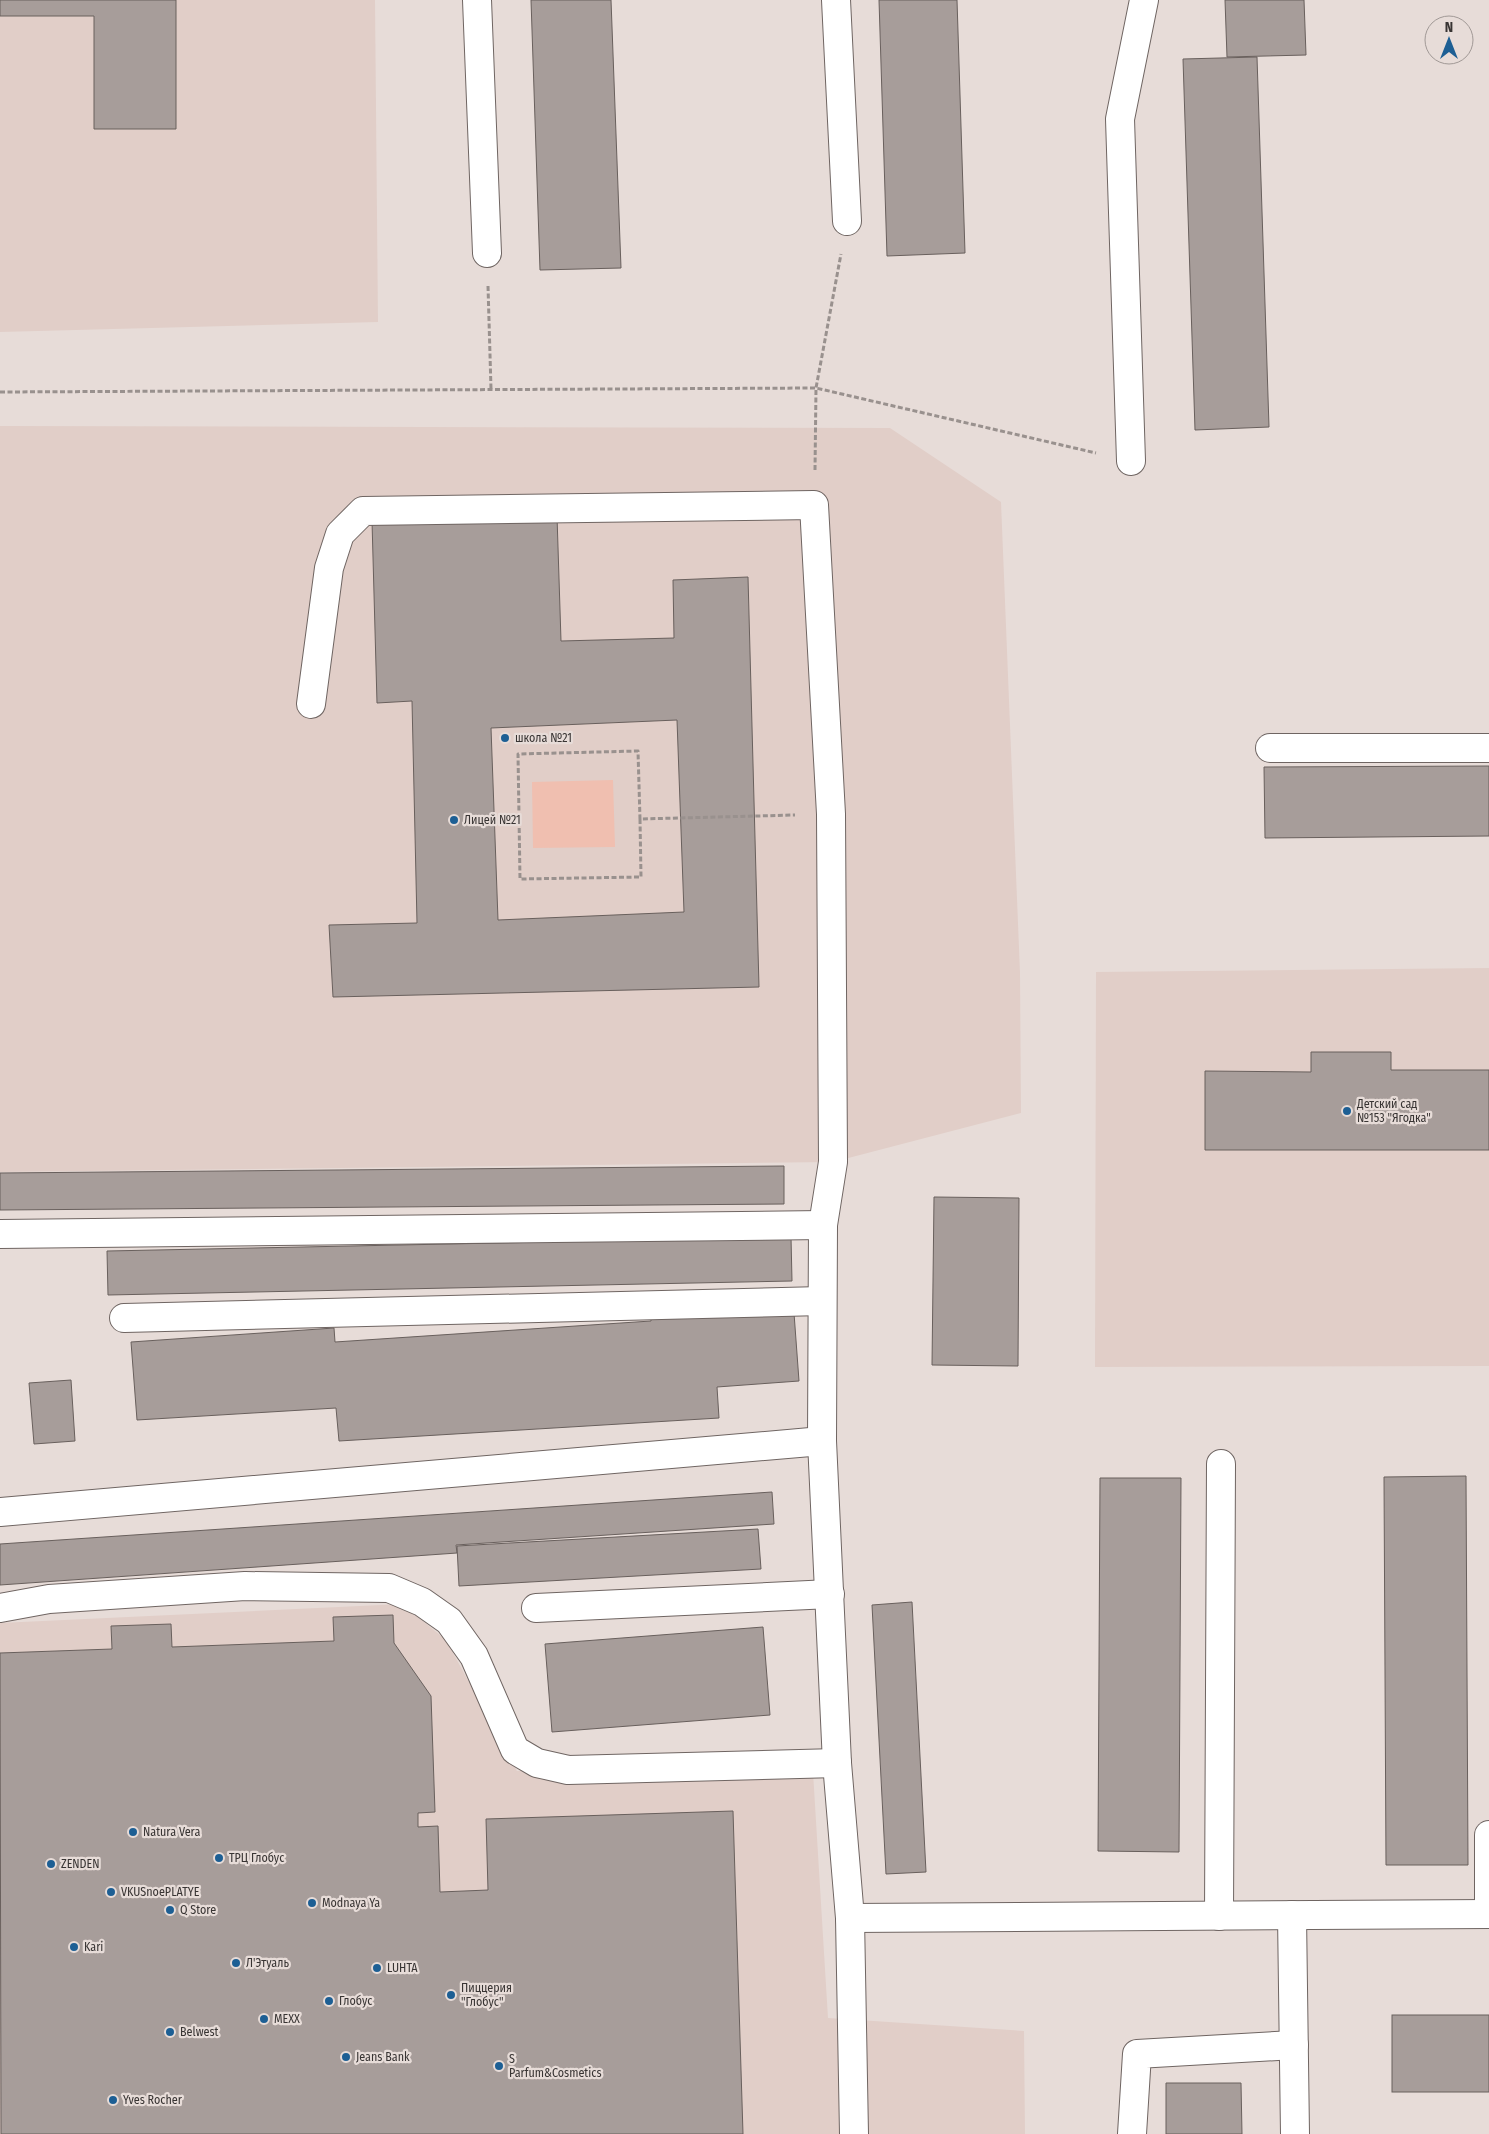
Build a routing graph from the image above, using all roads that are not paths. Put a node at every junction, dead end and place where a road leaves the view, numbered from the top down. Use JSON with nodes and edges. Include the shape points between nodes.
{"nodes":[{"id":1,"x":477,"y":0,"type":"edge"},
{"id":2,"x":836,"y":0,"type":"edge"},
{"id":3,"x":1144,"y":0,"type":"edge"},
{"id":4,"x":847,"y":221,"type":"road end"},
{"id":5,"x":487,"y":253,"type":"road end"},
{"id":6,"x":1131,"y":461,"type":"road end"},
{"id":7,"x":311,"y":704,"type":"dead end"},
{"id":8,"x":1270,"y":748,"type":"dead end"},
{"id":9,"x":1489,"y":748,"type":"edge"},
{"id":10,"x":823,"y":1225,"type":"junction"},
{"id":11,"x":0,"y":1234,"type":"edge"},
{"id":12,"x":822,"y":1300,"type":"junction"},
{"id":13,"x":124,"y":1318,"type":"dead end"},
{"id":14,"x":822,"y":1441,"type":"junction"},
{"id":15,"x":1221,"y":1464,"type":"dead end"},
{"id":16,"x":0,"y":1512,"type":"edge"},
{"id":17,"x":830,"y":1594,"type":"junction"},
{"id":18,"x":0,"y":1608,"type":"edge"},
{"id":19,"x":536,"y":1608,"type":"dead end"},
{"id":20,"x":837,"y":1764,"type":"junction"},
{"id":21,"x":1489,"y":1835,"type":"edge"},
{"id":22,"x":1489,"y":1914,"type":"edge"},
{"id":23,"x":1292,"y":1915,"type":"junction"},
{"id":24,"x":1219,"y":1916,"type":"junction"},
{"id":25,"x":850,"y":1918,"type":"junction"},
{"id":26,"x":1294,"y":2045,"type":"junction"},
{"id":27,"x":854,"y":2134,"type":"edge"},
{"id":28,"x":1132,"y":2134,"type":"edge"},
{"id":29,"x":1295,"y":2134,"type":"edge"}],
"edges":[{"from":1,"to":5,"type":"lane"},
{"from":2,"to":4,"type":"lane"},
{"from":3,"to":6,"type":"lane","via":[[1120,119]]},
{"from":7,"to":10,"type":"lane","via":[[330,568],[340,534],[362,511],[814,505],[831,814],[833,1162]]},
{"from":8,"to":9,"type":"lane"},
{"from":10,"to":11,"type":"lane"},
{"from":10,"to":12,"type":"lane"},
{"from":12,"to":13,"type":"lane"},
{"from":12,"to":14,"type":"lane"},
{"from":14,"to":16,"type":"lane"},
{"from":14,"to":17,"type":"lane"},
{"from":15,"to":24,"type":"lane"},
{"from":17,"to":19,"type":"lane"},
{"from":17,"to":20,"type":"lane"},
{"from":18,"to":20,"type":"lane","via":[[49,1599],[245,1586],[389,1588],[422,1602],[449,1621],[474,1656],[515,1750],[537,1764],[568,1770]]},
{"from":20,"to":25,"type":"lane"},
{"from":21,"to":22,"type":"lane"},
{"from":22,"to":23,"type":"lane"},
{"from":23,"to":24,"type":"lane"},
{"from":23,"to":26,"type":"lane"},
{"from":24,"to":25,"type":"lane"},
{"from":25,"to":27,"type":"lane"},
{"from":26,"to":28,"type":"lane","via":[[1137,2054]]},
{"from":26,"to":29,"type":"lane"}]}
